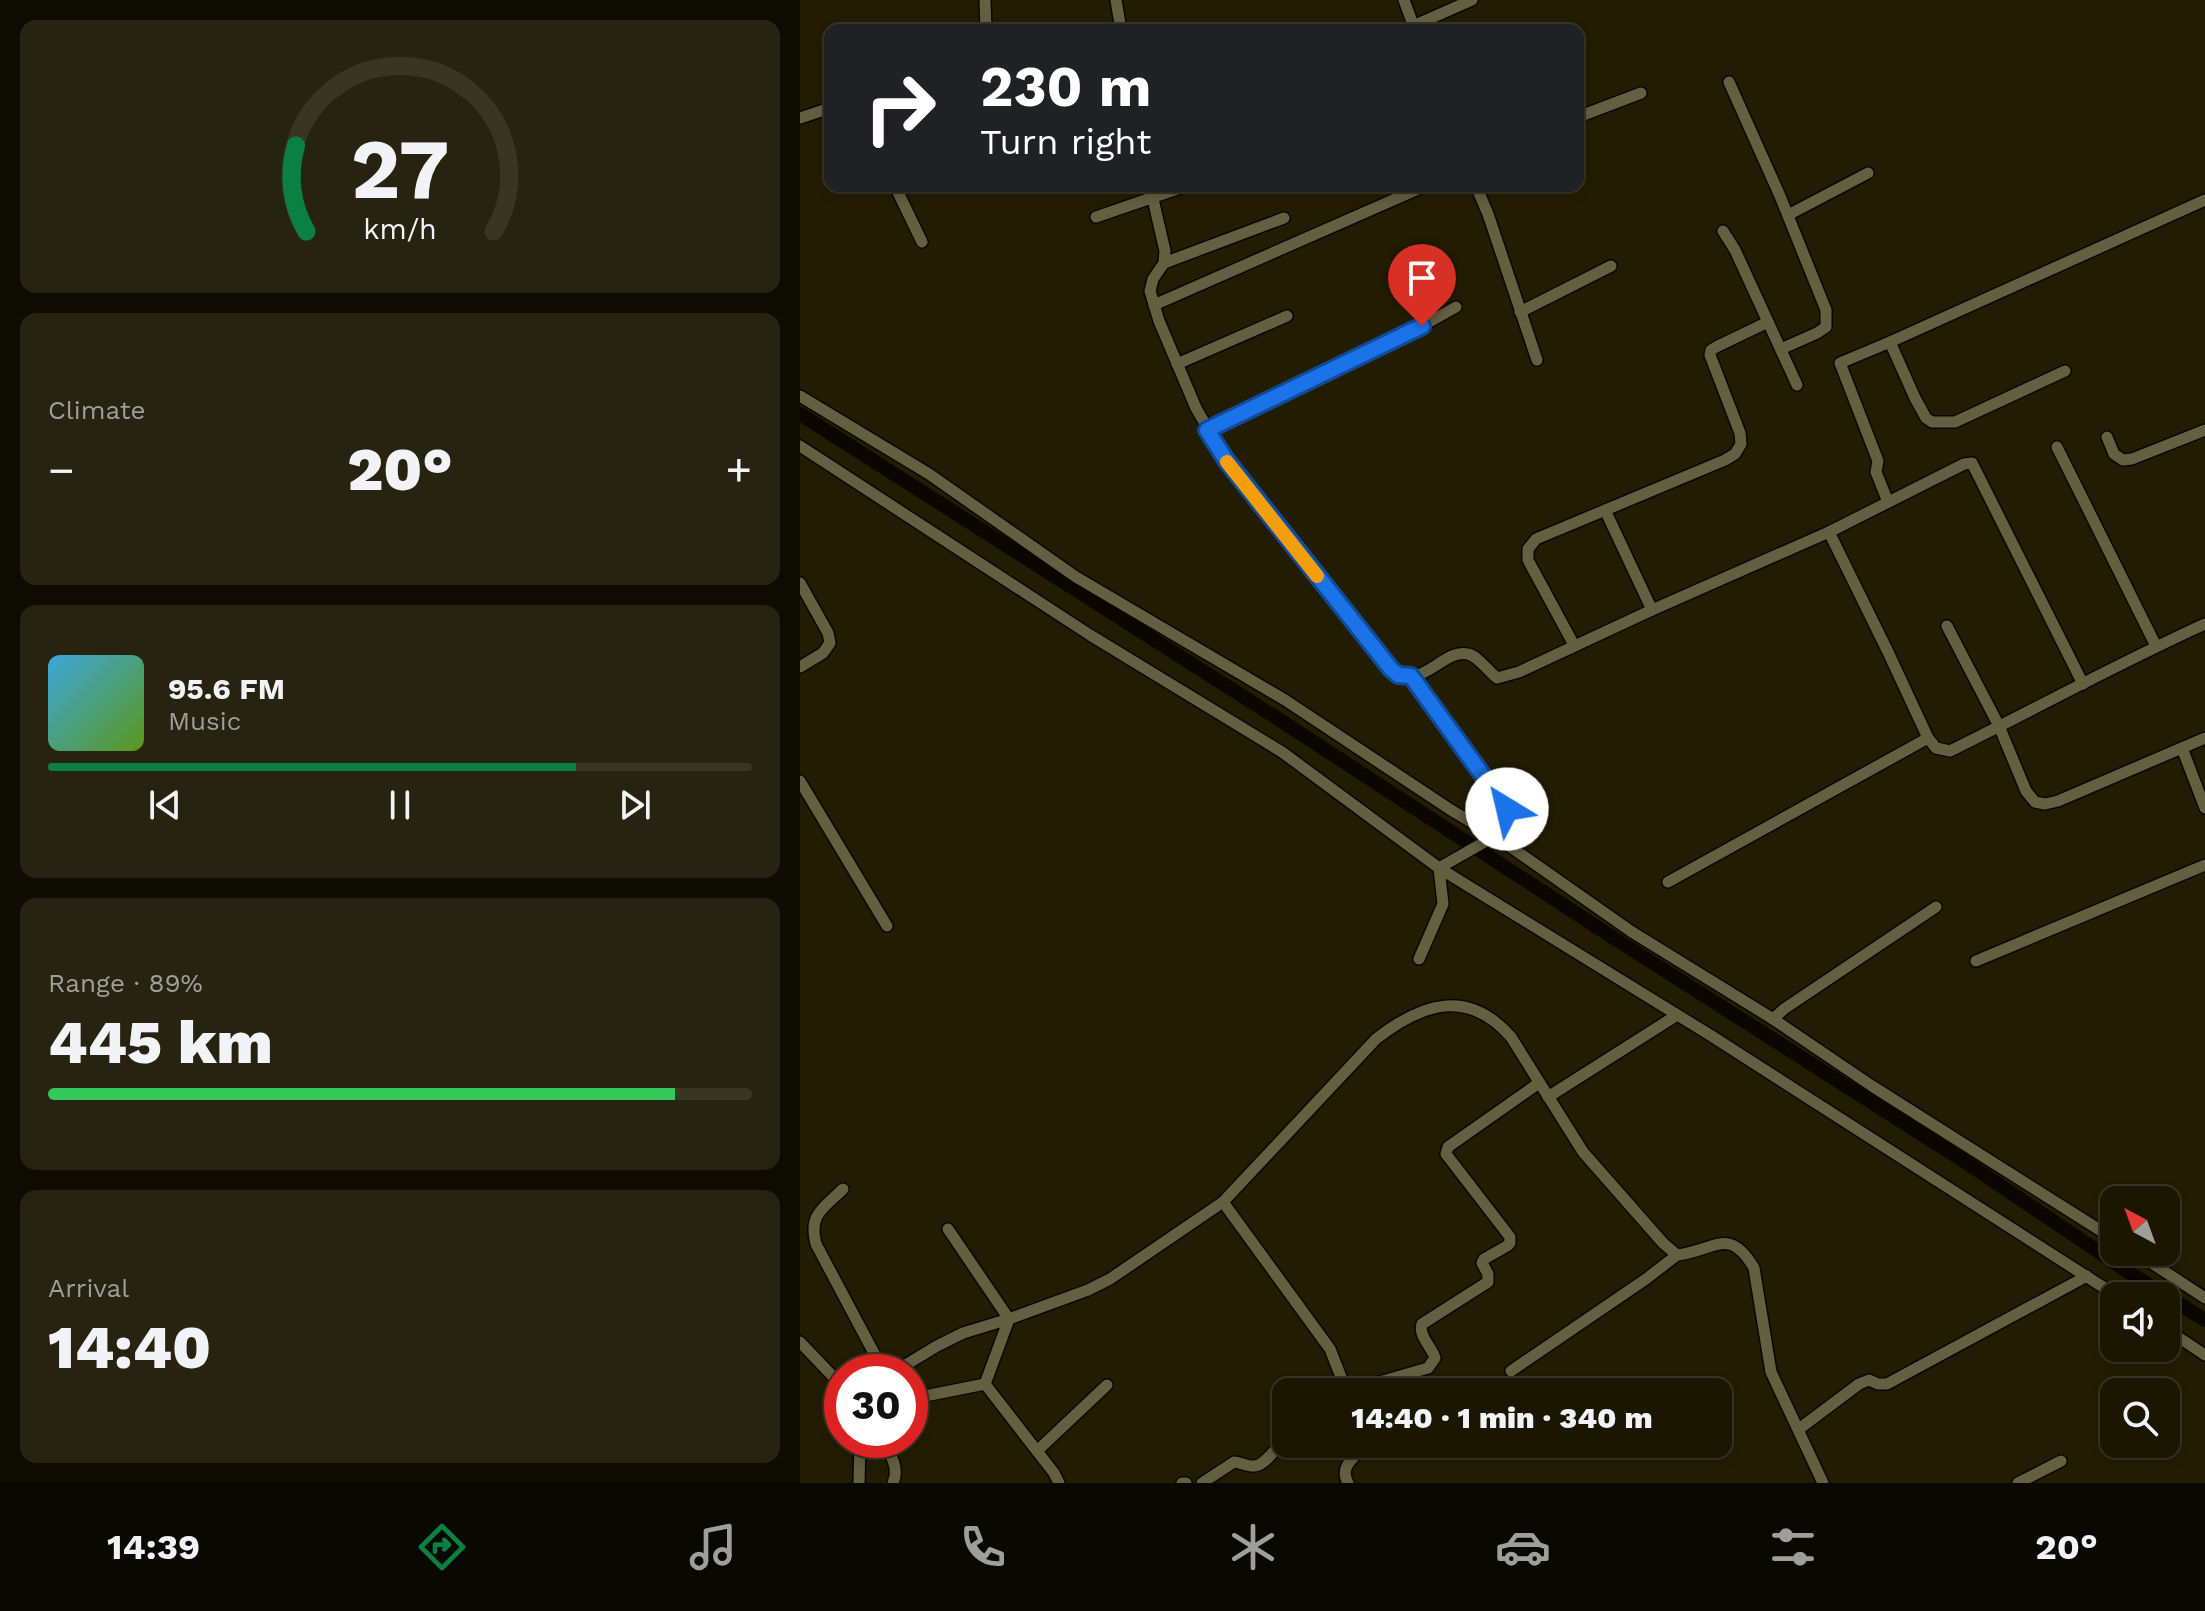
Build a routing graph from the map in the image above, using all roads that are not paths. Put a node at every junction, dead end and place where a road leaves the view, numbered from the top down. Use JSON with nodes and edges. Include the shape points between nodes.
{"nodes":[{"id":1,"x":985,"y":0,"type":"edge"},
{"id":2,"x":1116,"y":0,"type":"edge"},
{"id":3,"x":1404,"y":0,"type":"edge"},
{"id":4,"x":1472,"y":0,"type":"edge"},
{"id":5,"x":986,"y":24,"type":"edge"},
{"id":6,"x":1120,"y":24,"type":"edge"},
{"id":7,"x":1413,"y":24,"type":"edge"},
{"id":8,"x":1422,"y":24,"type":"edge"},
{"id":9,"x":1729,"y":82,"type":"dead end"},
{"id":10,"x":1641,"y":93,"type":"dead end"},
{"id":11,"x":824,"y":110,"type":"edge"},
{"id":12,"x":1584,"y":115,"type":"edge"},
{"id":13,"x":800,"y":118,"type":"edge"},
{"id":14,"x":1868,"y":173,"type":"dead end"},
{"id":15,"x":898,"y":192,"type":"edge"},
{"id":16,"x":1152,"y":192,"type":"edge"},
{"id":17,"x":1411,"y":192,"type":"edge"},
{"id":18,"x":1479,"y":192,"type":"edge"},
{"id":19,"x":2205,"y":200,"type":"edge"},
{"id":20,"x":1788,"y":215,"type":"junction"},
{"id":21,"x":1096,"y":217,"type":"dead end"},
{"id":22,"x":1284,"y":218,"type":"dead end"},
{"id":23,"x":1723,"y":231,"type":"dead end"},
{"id":24,"x":922,"y":242,"type":"dead end"},
{"id":25,"x":1164,"y":263,"type":"junction"},
{"id":26,"x":1611,"y":266,"type":"dead end"},
{"id":27,"x":1154,"y":305,"type":"junction"},
{"id":28,"x":1456,"y":307,"type":"dead end"},
{"id":29,"x":1520,"y":312,"type":"junction"},
{"id":30,"x":1287,"y":316,"type":"dead end"},
{"id":31,"x":1768,"y":322,"type":"junction"},
{"id":32,"x":1890,"y":342,"type":"junction"},
{"id":33,"x":1781,"y":349,"type":"junction"},
{"id":34,"x":1537,"y":360,"type":"dead end"},
{"id":35,"x":1177,"y":364,"type":"junction"},
{"id":36,"x":2065,"y":371,"type":"dead end"},
{"id":37,"x":1797,"y":385,"type":"dead end"},
{"id":38,"x":800,"y":396,"type":"edge"},
{"id":39,"x":1207,"y":430,"type":"junction"},
{"id":40,"x":2205,"y":430,"type":"edge"},
{"id":41,"x":2107,"y":437,"type":"dead end"},
{"id":42,"x":800,"y":446,"type":"edge"},
{"id":43,"x":2057,"y":447,"type":"dead end"},
{"id":44,"x":1888,"y":502,"type":"junction"},
{"id":45,"x":1605,"y":510,"type":"junction"},
{"id":46,"x":1829,"y":532,"type":"junction"},
{"id":47,"x":800,"y":583,"type":"edge"},
{"id":48,"x":1652,"y":610,"type":"junction"},
{"id":49,"x":2205,"y":624,"type":"edge"},
{"id":50,"x":1947,"y":626,"type":"dead end"},
{"id":51,"x":1574,"y":645,"type":"junction"},
{"id":52,"x":2156,"y":646,"type":"junction"},
{"id":53,"x":800,"y":667,"type":"edge"},
{"id":54,"x":1411,"y":676,"type":"junction"},
{"id":55,"x":2083,"y":684,"type":"junction"},
{"id":56,"x":1999,"y":726,"type":"junction"},
{"id":57,"x":1928,"y":738,"type":"junction"},
{"id":58,"x":2205,"y":738,"type":"edge"},
{"id":59,"x":2182,"y":748,"type":"junction"},
{"id":60,"x":800,"y":781,"type":"edge"},
{"id":61,"x":2205,"y":808,"type":"edge"},
{"id":62,"x":1495,"y":836,"type":"junction"},
{"id":63,"x":2205,"y":865,"type":"edge"},
{"id":64,"x":1444,"y":866,"type":"junction"},
{"id":65,"x":1668,"y":882,"type":"dead end"},
{"id":66,"x":1936,"y":907,"type":"dead end"},
{"id":67,"x":887,"y":926,"type":"dead end"},
{"id":68,"x":1419,"y":959,"type":"dead end"},
{"id":69,"x":1976,"y":961,"type":"dead end"},
{"id":70,"x":1677,"y":1015,"type":"junction"},
{"id":71,"x":1773,"y":1019,"type":"junction"},
{"id":72,"x":1539,"y":1083,"type":"junction"},
{"id":73,"x":1548,"y":1097,"type":"junction"},
{"id":74,"x":843,"y":1189,"type":"dead end"},
{"id":75,"x":1223,"y":1202,"type":"junction"},
{"id":76,"x":948,"y":1229,"type":"dead end"},
{"id":77,"x":2100,"y":1230,"type":"edge"},
{"id":78,"x":1677,"y":1255,"type":"junction"},
{"id":79,"x":2156,"y":1266,"type":"edge"},
{"id":80,"x":2087,"y":1276,"type":"junction"},
{"id":81,"x":2100,"y":1285,"type":"edge"},
{"id":82,"x":2205,"y":1298,"type":"edge"},
{"id":83,"x":1009,"y":1319,"type":"junction"},
{"id":84,"x":2180,"y":1338,"type":"edge"},
{"id":85,"x":800,"y":1342,"type":"edge"},
{"id":86,"x":874,"y":1354,"type":"edge"},
{"id":87,"x":924,"y":1354,"type":"edge"},
{"id":88,"x":2205,"y":1355,"type":"edge"},
{"id":89,"x":824,"y":1367,"type":"edge"},
{"id":90,"x":1511,"y":1371,"type":"dead end"},
{"id":91,"x":1341,"y":1377,"type":"edge"},
{"id":92,"x":1393,"y":1378,"type":"edge"},
{"id":93,"x":985,"y":1384,"type":"junction"},
{"id":94,"x":1107,"y":1385,"type":"dead end"},
{"id":95,"x":928,"y":1395,"type":"edge"},
{"id":96,"x":1799,"y":1429,"type":"junction"},
{"id":97,"x":1037,"y":1451,"type":"junction"},
{"id":98,"x":1272,"y":1453,"type":"edge"},
{"id":99,"x":860,"y":1458,"type":"edge"},
{"id":100,"x":892,"y":1458,"type":"edge"},
{"id":101,"x":1353,"y":1458,"type":"edge"},
{"id":102,"x":2061,"y":1461,"type":"dead end"},
{"id":103,"x":859,"y":1483,"type":"edge"},
{"id":104,"x":893,"y":1483,"type":"edge"},
{"id":105,"x":1059,"y":1483,"type":"edge"},
{"id":106,"x":1202,"y":1483,"type":"edge"},
{"id":107,"x":1348,"y":1483,"type":"edge"},
{"id":108,"x":1823,"y":1483,"type":"edge"},
{"id":109,"x":2018,"y":1483,"type":"edge"}],
"edges":[{"from":1,"to":5,"type":"street"},
{"from":2,"to":6,"type":"street"},
{"from":3,"to":7,"type":"street"},
{"from":4,"to":8,"type":"street"},
{"from":9,"to":20,"type":"street"},
{"from":10,"to":12,"type":"street"},
{"from":11,"to":13,"type":"street"},
{"from":14,"to":20,"type":"street"},
{"from":15,"to":24,"type":"street"},
{"from":16,"to":21,"type":"street"},
{"from":16,"to":25,"type":"street"},
{"from":17,"to":27,"type":"street"},
{"from":18,"to":29,"type":"street"},
{"from":19,"to":32,"type":"street"},
{"from":20,"to":33,"type":"street","via":[[1827,320],[1817,333]]},
{"from":22,"to":25,"type":"street"},
{"from":23,"to":31,"type":"street"},
{"from":25,"to":27,"type":"street","via":[[1150,291]]},
{"from":26,"to":29,"type":"street"},
{"from":27,"to":35,"type":"street"},
{"from":28,"to":39,"type":"street"},
{"from":29,"to":34,"type":"street"},
{"from":30,"to":35,"type":"street"},
{"from":31,"to":33,"type":"street"},
{"from":31,"to":45,"type":"street","via":[[1711,350],[1740,433],[1735,454]]},
{"from":32,"to":36,"type":"street","via":[[1932,422],[1955,422]]},
{"from":32,"to":44,"type":"street","via":[[1840,363]]},
{"from":33,"to":37,"type":"street"},
{"from":35,"to":39,"type":"street"},
{"from":38,"to":62,"type":"street","via":[[929,474],[1076,577],[1285,700]]},
{"from":39,"to":54,"type":"street","via":[[1391,669]]},
{"from":40,"to":41,"type":"street","via":[[2123,460]]},
{"from":42,"to":64,"type":"street","via":[[1090,635],[1282,752]]},
{"from":43,"to":52,"type":"street"},
{"from":44,"to":46,"type":"street"},
{"from":44,"to":55,"type":"street","via":[[1972,463]]},
{"from":45,"to":48,"type":"street"},
{"from":45,"to":51,"type":"street","via":[[1536,539],[1528,549],[1528,560]]},
{"from":46,"to":48,"type":"street"},
{"from":46,"to":57,"type":"street"},
{"from":47,"to":53,"type":"street","via":[[830,643]]},
{"from":48,"to":51,"type":"street"},
{"from":49,"to":52,"type":"street"},
{"from":50,"to":56,"type":"street"},
{"from":51,"to":54,"type":"street","via":[[1497,678],[1471,654],[1462,653]]},
{"from":52,"to":55,"type":"street"},
{"from":54,"to":62,"type":"street","via":[[1507,809],[1511,821]]},
{"from":55,"to":56,"type":"street"},
{"from":56,"to":57,"type":"street","via":[[1950,751],[1936,748]]},
{"from":56,"to":59,"type":"street","via":[[2026,791],[2045,804]]},
{"from":57,"to":65,"type":"street"},
{"from":58,"to":59,"type":"street"},
{"from":59,"to":61,"type":"street"},
{"from":60,"to":67,"type":"street"},
{"from":62,"to":64,"type":"street"},
{"from":62,"to":71,"type":"street","via":[[1632,932]]},
{"from":63,"to":69,"type":"street"},
{"from":64,"to":68,"type":"street","via":[[1443,904]]},
{"from":64,"to":70,"type":"street"},
{"from":66,"to":71,"type":"street"},
{"from":70,"to":73,"type":"street"},
{"from":70,"to":80,"type":"street"},
{"from":71,"to":77,"type":"street"},
{"from":72,"to":73,"type":"street"},
{"from":72,"to":75,"type":"street","via":[[1496,1021],[1471,1008],[1424,1010],[1376,1039]]},
{"from":72,"to":92,"type":"street","via":[[1448,1147],[1446,1154],[1510,1243],[1484,1259],[1488,1282],[1422,1324],[1435,1358],[1428,1368]]},
{"from":73,"to":78,"type":"street","via":[[1583,1152]]},
{"from":74,"to":86,"type":"street","via":[[817,1216],[813,1231]]},
{"from":75,"to":83,"type":"street","via":[[1110,1279]]},
{"from":75,"to":91,"type":"street","via":[[1322,1336]]},
{"from":76,"to":83,"type":"street"},
{"from":78,"to":90,"type":"street"},
{"from":78,"to":96,"type":"street","via":[[1717,1243],[1732,1243],[1746,1254],[1754,1268],[1771,1372]]},
{"from":79,"to":82,"type":"street"},
{"from":80,"to":81,"type":"street"},
{"from":80,"to":96,"type":"street","via":[[1887,1384],[1859,1384]]},
{"from":83,"to":87,"type":"street","via":[[963,1333]]},
{"from":83,"to":93,"type":"street"},
{"from":84,"to":88,"type":"street"},
{"from":85,"to":89,"type":"street"},
{"from":93,"to":95,"type":"street"},
{"from":93,"to":97,"type":"street"},
{"from":94,"to":97,"type":"street"},
{"from":96,"to":108,"type":"street"},
{"from":97,"to":105,"type":"street"},
{"from":98,"to":106,"type":"street","via":[[1257,1466],[1234,1462]]},
{"from":99,"to":103,"type":"street"},
{"from":100,"to":104,"type":"street"},
{"from":101,"to":107,"type":"street","via":[[1344,1470]]},
{"from":102,"to":109,"type":"street"}]}
